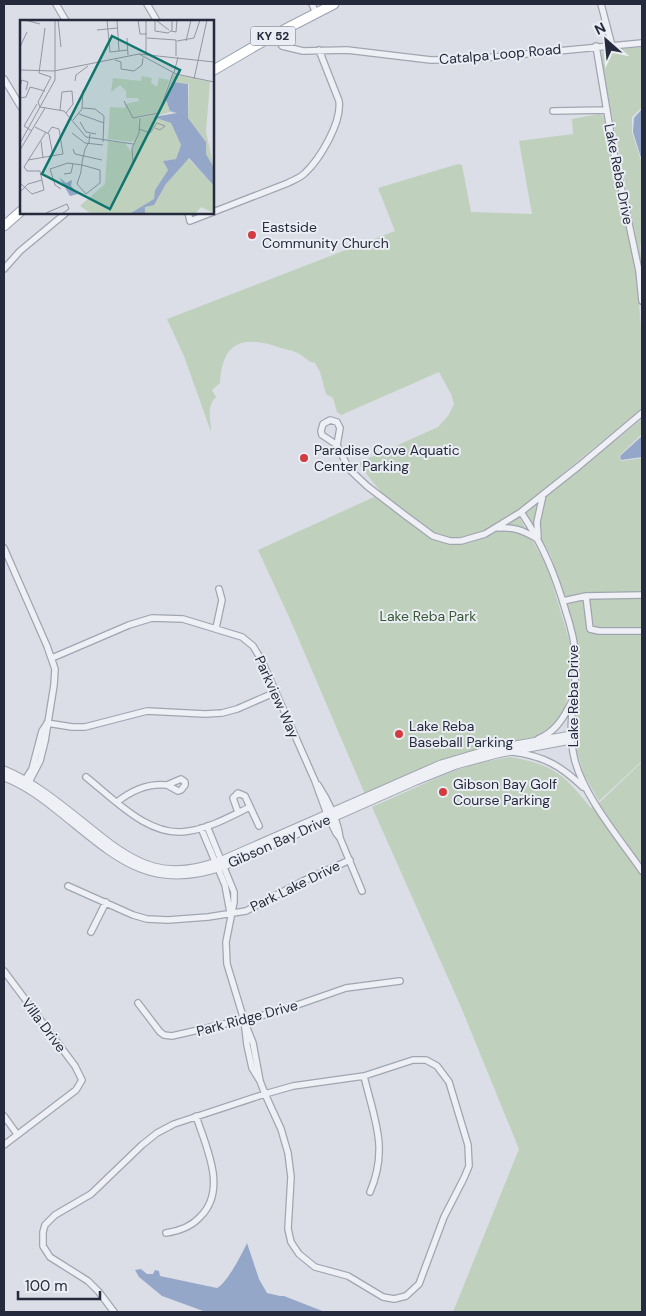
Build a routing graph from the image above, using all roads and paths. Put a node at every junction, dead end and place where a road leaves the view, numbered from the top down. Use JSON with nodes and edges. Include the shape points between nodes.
{"nodes":[{"id":1,"x":56,"y":4,"type":"edge"},
{"id":2,"x":147,"y":4,"type":"edge"},
{"id":3,"x":312,"y":4,"type":"edge"},
{"id":4,"x":601,"y":4,"type":"edge"},
{"id":5,"x":329,"y":5,"type":"edge"},
{"id":6,"x":316,"y":13,"type":"junction"},
{"id":7,"x":65,"y":20,"type":"edge"},
{"id":8,"x":156,"y":20,"type":"edge"},
{"id":9,"x":274,"y":35,"type":"junction"},
{"id":10,"x":642,"y":43,"type":"edge"},
{"id":11,"x":596,"y":46,"type":"junction"},
{"id":12,"x":612,"y":46,"type":"junction"},
{"id":13,"x":319,"y":50,"type":"junction"},
{"id":14,"x":214,"y":70,"type":"edge"},
{"id":15,"x":4,"y":79,"type":"edge"},
{"id":16,"x":20,"y":105,"type":"edge"},
{"id":17,"x":607,"y":110,"type":"junction"},
{"id":18,"x":553,"y":111,"type":"dead end"},
{"id":19,"x":20,"y":212,"type":"edge"},
{"id":20,"x":214,"y":212,"type":"edge"},
{"id":21,"x":65,"y":214,"type":"edge"},
{"id":22,"x":188,"y":214,"type":"edge"},
{"id":23,"x":210,"y":214,"type":"edge"},
{"id":24,"x":4,"y":226,"type":"edge"},
{"id":25,"x":4,"y":269,"type":"edge"},
{"id":26,"x":642,"y":300,"type":"edge"},
{"id":27,"x":642,"y":413,"type":"edge"},
{"id":28,"x":337,"y":445,"type":"dead end"},
{"id":29,"x":543,"y":495,"type":"junction"},
{"id":30,"x":521,"y":512,"type":"junction"},
{"id":31,"x":495,"y":529,"type":"junction"},
{"id":32,"x":538,"y":539,"type":"junction"},
{"id":33,"x":4,"y":548,"type":"edge"},
{"id":34,"x":220,"y":589,"type":"dead end"},
{"id":35,"x":642,"y":595,"type":"edge"},
{"id":36,"x":586,"y":596,"type":"junction"},
{"id":37,"x":563,"y":601,"type":"junction"},
{"id":38,"x":216,"y":628,"type":"junction"},
{"id":39,"x":642,"y":631,"type":"edge"},
{"id":40,"x":52,"y":658,"type":"junction"},
{"id":41,"x":276,"y":692,"type":"junction"},
{"id":42,"x":573,"y":698,"type":"junction"},
{"id":43,"x":47,"y":723,"type":"junction"},
{"id":44,"x":571,"y":738,"type":"junction"},
{"id":45,"x":534,"y":741,"type":"junction"},
{"id":46,"x":508,"y":752,"type":"junction"},
{"id":47,"x":455,"y":762,"type":"junction"},
{"id":48,"x":4,"y":770,"type":"edge"},
{"id":49,"x":4,"y":777,"type":"edge"},
{"id":50,"x":86,"y":777,"type":"dead end"},
{"id":51,"x":25,"y":784,"type":"junction"},
{"id":52,"x":167,"y":785,"type":"dead end"},
{"id":53,"x":588,"y":792,"type":"junction"},
{"id":54,"x":117,"y":802,"type":"junction"},
{"id":55,"x":250,"y":807,"type":"junction"},
{"id":56,"x":238,"y":812,"type":"junction"},
{"id":57,"x":330,"y":816,"type":"junction"},
{"id":58,"x":259,"y":826,"type":"dead end"},
{"id":59,"x":204,"y":827,"type":"junction"},
{"id":60,"x":350,"y":860,"type":"junction"},
{"id":61,"x":220,"y":864,"type":"junction"},
{"id":62,"x":642,"y":870,"type":"edge"},
{"id":63,"x":68,"y":886,"type":"dead end"},
{"id":64,"x":362,"y":891,"type":"dead end"},
{"id":65,"x":106,"y":902,"type":"junction"},
{"id":66,"x":231,"y":914,"type":"junction"},
{"id":67,"x":91,"y":932,"type":"dead end"},
{"id":68,"x":4,"y":971,"type":"edge"},
{"id":69,"x":400,"y":981,"type":"dead end"},
{"id":70,"x":138,"y":1003,"type":"dead end"},
{"id":71,"x":244,"y":1020,"type":"junction"},
{"id":72,"x":364,"y":1076,"type":"junction"},
{"id":73,"x":265,"y":1094,"type":"junction"},
{"id":74,"x":4,"y":1116,"type":"edge"},
{"id":75,"x":196,"y":1116,"type":"junction"},
{"id":76,"x":17,"y":1134,"type":"junction"},
{"id":77,"x":4,"y":1145,"type":"edge"},
{"id":78,"x":370,"y":1192,"type":"dead end"},
{"id":79,"x":166,"y":1233,"type":"dead end"},
{"id":80,"x":114,"y":1312,"type":"edge"}],
"edges":[{"from":1,"to":7,"type":"street"},
{"from":2,"to":8,"type":"street"},
{"from":3,"to":6,"type":"street"},
{"from":4,"to":12,"type":"street"},
{"from":5,"to":6,"type":"main road","number":"KY 52"},
{"from":6,"to":9,"type":"main road","number":"KY 52"},
{"from":9,"to":13,"type":"street","name":"Catalpa Loop Road","via":[[282,46],[302,51]]},
{"from":9,"to":14,"type":"main road","number":"KY 52"},
{"from":10,"to":12,"type":"street","name":"Catalpa Loop Road"},
{"from":11,"to":12,"type":"street","name":"Catalpa Loop Road"},
{"from":11,"to":13,"type":"street","name":"Catalpa Loop Road","via":[[456,60]]},
{"from":11,"to":17,"type":"street","name":"Lake Reba Drive"},
{"from":13,"to":20,"type":"street","via":[[339,101],[334,130],[299,178]]},
{"from":15,"to":16,"type":"street"},
{"from":17,"to":18,"type":"street"},
{"from":17,"to":26,"type":"street","name":"Lake Reba Drive"},
{"from":19,"to":24,"type":"main road"},
{"from":21,"to":25,"type":"street","via":[[20,251]]},
{"from":22,"to":23,"type":"street","via":[[190,222]]},
{"from":27,"to":29,"type":"street"},
{"from":28,"to":31,"type":"street","via":[[348,469],[355,476],[433,536],[461,541]]},
{"from":29,"to":30,"type":"street"},
{"from":29,"to":32,"type":"street","via":[[537,522]]},
{"from":30,"to":31,"type":"street"},
{"from":30,"to":32,"type":"street","name":"Lake Reba Drive"},
{"from":31,"to":32,"type":"street","via":[[514,527]]},
{"from":32,"to":37,"type":"street","name":"Lake Reba Drive"},
{"from":33,"to":40,"type":"street"},
{"from":34,"to":38,"type":"street","via":[[222,600]]},
{"from":35,"to":36,"type":"street"},
{"from":36,"to":37,"type":"street"},
{"from":36,"to":39,"type":"street","via":[[590,629]]},
{"from":37,"to":42,"type":"street","name":"Lake Reba Drive","via":[[575,651]]},
{"from":38,"to":40,"type":"street","name":"Parkview Way","via":[[183,619],[152,618]]},
{"from":38,"to":41,"type":"street","name":"Parkview Way","via":[[248,641],[258,653]]},
{"from":40,"to":43,"type":"street","via":[[55,677]]},
{"from":41,"to":43,"type":"street","via":[[222,713],[147,711],[85,727]]},
{"from":41,"to":57,"type":"street","name":"Parkview Way"},
{"from":42,"to":44,"type":"street","name":"Lake Reba Drive"},
{"from":42,"to":45,"type":"street","via":[[559,724]]},
{"from":43,"to":51,"type":"street","via":[[40,761]]},
{"from":44,"to":45,"type":"street","name":"Gibson Bay Drive"},
{"from":44,"to":46,"type":"street","name":"Gibson Bay Drive"},
{"from":44,"to":53,"type":"street","name":"Lake Reba Drive","via":[[575,764]]},
{"from":45,"to":47,"type":"street","name":"Gibson Bay Drive","via":[[488,750]]},
{"from":46,"to":47,"type":"street","name":"Gibson Bay Drive"},
{"from":46,"to":53,"type":"street","via":[[552,762]]},
{"from":47,"to":57,"type":"street","name":"Gibson Bay Drive"},
{"from":48,"to":51,"type":"street","name":"Gibson Bay Drive"},
{"from":49,"to":51,"type":"street","name":"Gibson Bay Drive"},
{"from":50,"to":54,"type":"street"},
{"from":51,"to":61,"type":"street","name":"Gibson Bay Drive","via":[[112,853],[138,868],[174,876],[193,874]]},
{"from":52,"to":54,"type":"street","via":[[144,787]]},
{"from":53,"to":62,"type":"street","name":"Lake Reba Drive"},
{"from":54,"to":59,"type":"street","via":[[142,821],[163,830],[184,832]]},
{"from":55,"to":56,"type":"street"},
{"from":55,"to":56,"type":"street","via":[[245,796],[238,793],[233,798]]},
{"from":55,"to":58,"type":"street"},
{"from":56,"to":59,"type":"street"},
{"from":57,"to":60,"type":"street","name":"Parkview Way"},
{"from":57,"to":61,"type":"street","name":"Gibson Bay Drive"},
{"from":59,"to":61,"type":"street"},
{"from":60,"to":64,"type":"street","name":"Parkview Way"},
{"from":60,"to":66,"type":"street","name":"Park Lake Drive","via":[[251,909]]},
{"from":61,"to":66,"type":"street"},
{"from":63,"to":65,"type":"street","name":"Park Lake Drive"},
{"from":65,"to":66,"type":"street","name":"Park Lake Drive","via":[[133,915],[154,920]]},
{"from":65,"to":67,"type":"street"},
{"from":66,"to":71,"type":"street","via":[[226,956]]},
{"from":68,"to":76,"type":"street","name":"Villa Drive","via":[[82,1080],[76,1090]]},
{"from":69,"to":71,"type":"street","name":"Park Ridge Drive","via":[[346,988]]},
{"from":70,"to":71,"type":"street","name":"Park Ridge Drive","via":[[160,1032],[168,1036]]},
{"from":71,"to":73,"type":"street"},
{"from":72,"to":73,"type":"street","via":[[312,1082]]},
{"from":72,"to":73,"type":"street","via":[[413,1060],[426,1060],[437,1066],[449,1082],[469,1153],[467,1172],[444,1217],[419,1284],[400,1298],[383,1298],[348,1276],[315,1266],[295,1248],[288,1229],[291,1177],[288,1153]]},
{"from":72,"to":78,"type":"street","via":[[380,1146],[378,1167]]},
{"from":73,"to":75,"type":"street"},
{"from":74,"to":76,"type":"street"},
{"from":75,"to":79,"type":"street","via":[[212,1170],[212,1197],[207,1209],[195,1222]]},
{"from":75,"to":80,"type":"street","via":[[157,1133],[91,1194],[55,1215],[45,1226],[43,1246],[50,1258],[88,1281]]},
{"from":76,"to":77,"type":"street"}]}
